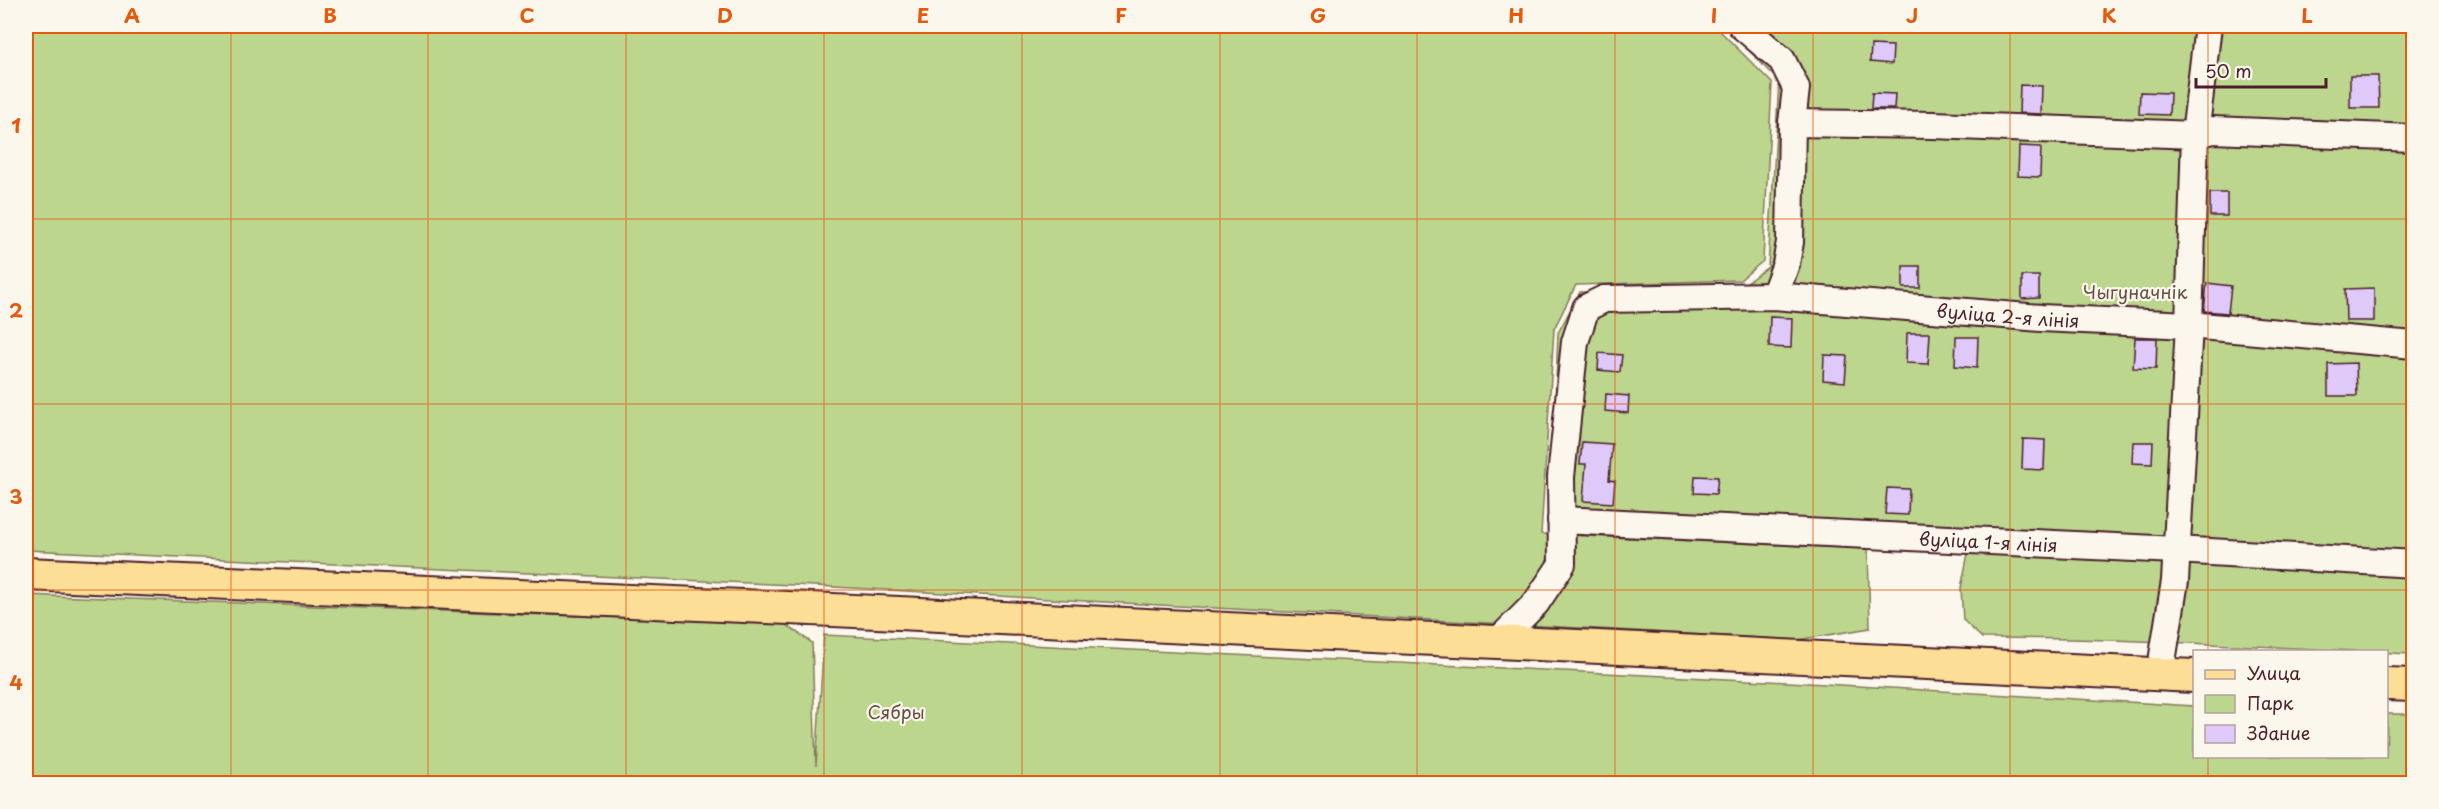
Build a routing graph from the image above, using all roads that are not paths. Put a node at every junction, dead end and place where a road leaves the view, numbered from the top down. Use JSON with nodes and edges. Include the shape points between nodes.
{"nodes":[{"id":1,"x":1742,"y":26,"type":"edge"},
{"id":2,"x":2208,"y":26,"type":"edge"},
{"id":3,"x":1792,"y":123,"type":"junction"},
{"id":4,"x":2195,"y":135,"type":"junction"},
{"id":5,"x":2414,"y":138,"type":"edge"},
{"id":6,"x":1774,"y":296,"type":"junction"},
{"id":7,"x":2189,"y":325,"type":"junction"},
{"id":8,"x":2414,"y":345,"type":"edge"},
{"id":9,"x":1562,"y":520,"type":"junction"},
{"id":10,"x":2176,"y":550,"type":"junction"},
{"id":11,"x":2414,"y":564,"type":"edge"},
{"id":12,"x":26,"y":574,"type":"edge"},
{"id":13,"x":1498,"y":641,"type":"junction"},
{"id":14,"x":2160,"y":674,"type":"junction"},
{"id":15,"x":2193,"y":676,"type":"edge"},
{"id":16,"x":2388,"y":684,"type":"edge"},
{"id":17,"x":2414,"y":685,"type":"edge"}],
"edges":[{"from":1,"to":3,"type":"lane","via":[[1782,60],[1796,88]]},
{"from":2,"to":4,"type":"lane"},
{"from":3,"to":4,"type":"lane"},
{"from":3,"to":6,"type":"lane","via":[[1790,242]]},
{"from":4,"to":5,"type":"lane","via":[[2213,130]]},
{"from":4,"to":7,"type":"lane"},
{"from":6,"to":7,"type":"lane","name":"вуліца 2-я лінія","via":[[2041,318]]},
{"from":6,"to":9,"type":"lane","name":"вуліца 2-я лінія","via":[[1604,298],[1586,308],[1575,342],[1561,477]]},
{"from":7,"to":8,"type":"lane","name":"вуліца 2-я лінія"},
{"from":7,"to":10,"type":"lane"},
{"from":9,"to":10,"type":"lane","name":"вуліца 1-я лінія"},
{"from":9,"to":13,"type":"lane","via":[[1562,564],[1536,603]]},
{"from":10,"to":11,"type":"lane","name":"вуліца 1-я лінія"},
{"from":10,"to":14,"type":"lane"},
{"from":12,"to":13,"type":"main road"},
{"from":13,"to":14,"type":"main road"},
{"from":14,"to":15,"type":"main road"},
{"from":16,"to":17,"type":"main road"}]}
